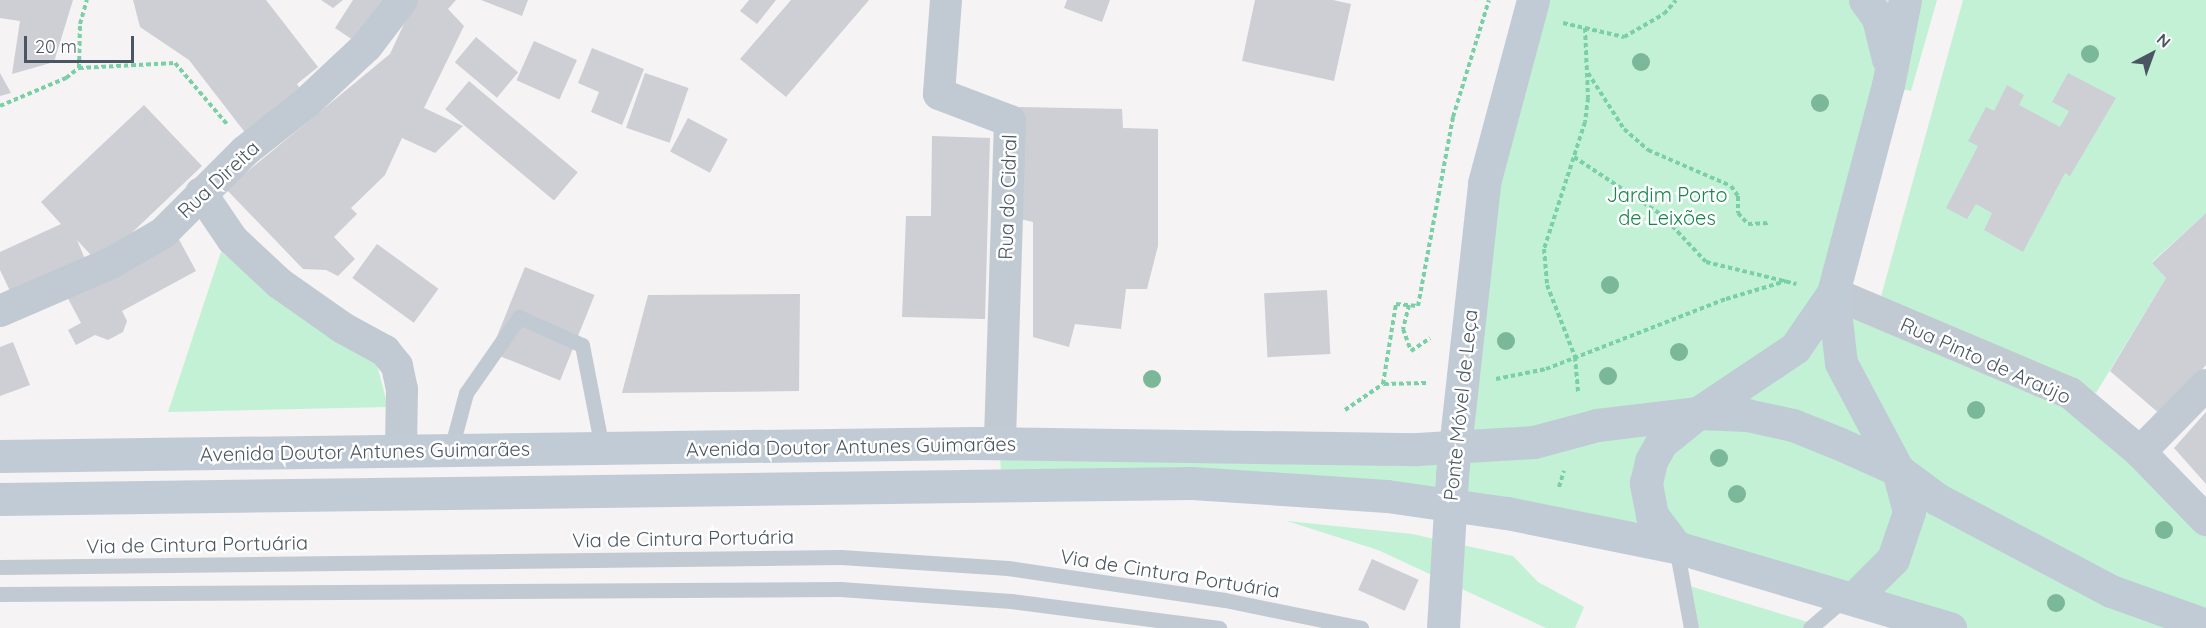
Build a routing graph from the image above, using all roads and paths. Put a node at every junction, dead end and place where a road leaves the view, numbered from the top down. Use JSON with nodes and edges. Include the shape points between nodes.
{"nodes":[{"id":1,"x":87,"y":0,"type":"edge"},
{"id":2,"x":402,"y":0,"type":"edge"},
{"id":3,"x":946,"y":0,"type":"edge"},
{"id":4,"x":1676,"y":0,"type":"edge"},
{"id":5,"x":1865,"y":0,"type":"edge"},
{"id":6,"x":1905,"y":0,"type":"edge"},
{"id":7,"x":1522,"y":6,"type":"edge"},
{"id":8,"x":1585,"y":28,"type":"junction"},
{"id":9,"x":79,"y":68,"type":"junction"},
{"id":10,"x":1586,"y":69,"type":"junction"},
{"id":11,"x":1888,"y":84,"type":"junction"},
{"id":12,"x":0,"y":106,"type":"edge"},
{"id":13,"x":240,"y":156,"type":"junction"},
{"id":14,"x":1574,"y":157,"type":"junction"},
{"id":15,"x":201,"y":193,"type":"junction"},
{"id":16,"x":1769,"y":223,"type":"dead end"},
{"id":17,"x":1786,"y":281,"type":"junction"},
{"id":18,"x":1833,"y":293,"type":"junction"},
{"id":19,"x":1409,"y":305,"type":"dead end"},
{"id":20,"x":0,"y":311,"type":"edge"},
{"id":21,"x":1441,"y":331,"type":"dead end"},
{"id":22,"x":1575,"y":357,"type":"junction"},
{"id":23,"x":2206,"y":385,"type":"edge"},
{"id":24,"x":1698,"y":412,"type":"junction"},
{"id":25,"x":1575,"y":431,"type":"junction"},
{"id":26,"x":1000,"y":443,"type":"junction"},
{"id":27,"x":602,"y":448,"type":"junction"},
{"id":28,"x":710,"y":448,"type":"junction"},
{"id":29,"x":450,"y":449,"type":"junction"},
{"id":30,"x":401,"y":450,"type":"junction"},
{"id":31,"x":2140,"y":452,"type":"junction"},
{"id":32,"x":9,"y":456,"type":"edge"},
{"id":33,"x":1898,"y":471,"type":"junction"},
{"id":34,"x":1001,"y":484,"type":"junction"},
{"id":35,"x":711,"y":487,"type":"junction"},
{"id":36,"x":11,"y":499,"type":"edge"},
{"id":37,"x":2206,"y":520,"type":"edge"},
{"id":38,"x":1676,"y":547,"type":"junction"},
{"id":39,"x":0,"y":567,"type":"edge"},
{"id":40,"x":0,"y":594,"type":"edge"},
{"id":41,"x":1851,"y":596,"type":"junction"},
{"id":42,"x":2206,"y":625,"type":"edge"},
{"id":43,"x":1219,"y":628,"type":"edge"},
{"id":44,"x":1361,"y":628,"type":"edge"},
{"id":45,"x":1443,"y":628,"type":"edge"},
{"id":46,"x":1691,"y":628,"type":"edge"},
{"id":47,"x":1810,"y":628,"type":"edge"},
{"id":48,"x":1950,"y":628,"type":"edge"}],
"edges":[{"from":1,"to":9,"type":"path","via":[[80,24]]},
{"from":2,"to":13,"type":"street","name":"Rua Direita","via":[[367,46]]},
{"from":3,"to":26,"type":"street","name":"Rua do Cidral","via":[[939,94],[1010,121]]},
{"from":4,"to":8,"type":"path","via":[[1664,14],[1624,37]]},
{"from":5,"to":11,"type":"main road","via":[[1878,18],[1888,46]]},
{"from":6,"to":11,"type":"main road"},
{"from":7,"to":8,"type":"path"},
{"from":7,"to":45,"type":"main road","name":"Ponte Móvel de Leça","bridge":true,"via":[[1490,122],[1452,475]]},
{"from":8,"to":10,"type":"path"},
{"from":9,"to":12,"type":"path","via":[[66,78]]},
{"from":9,"to":13,"type":"path","via":[[175,63],[228,125]]},
{"from":10,"to":14,"type":"path","via":[[1587,106]]},
{"from":10,"to":16,"type":"path","via":[[1624,129],[1648,150],[1731,186],[1738,196],[1738,213],[1748,224]]},
{"from":11,"to":18,"type":"main road"},
{"from":13,"to":15,"type":"street","name":"Rua Direita"},
{"from":14,"to":17,"type":"path","via":[[1662,215],[1706,262]]},
{"from":14,"to":22,"type":"path","via":[[1544,249],[1547,285]]},
{"from":15,"to":20,"type":"street","name":"Rua Direita","via":[[152,239],[101,268]]},
{"from":15,"to":30,"type":"street","via":[[233,240],[279,283],[343,328],[385,351],[397,366],[402,389]]},
{"from":17,"to":18,"type":"path"},
{"from":17,"to":22,"type":"path","via":[[1758,287]]},
{"from":18,"to":24,"type":"main road","via":[[1795,348]]},
{"from":18,"to":31,"type":"street","name":"Rua Pinto de Araújo","via":[[2070,393]]},
{"from":18,"to":33,"type":"main road","via":[[1841,363]]},
{"from":19,"to":21,"type":"path","via":[[1403,329],[1411,351]]},
{"from":22,"to":25,"type":"path"},
{"from":23,"to":31,"type":"street"},
{"from":24,"to":25,"type":"main road","name":"Avenida Doutor Antunes Guimarães"},
{"from":24,"to":33,"type":"main road","via":[[1747,415],[1793,424]]},
{"from":24,"to":38,"type":"main road","via":[[1661,443],[1646,483],[1652,515]]},
{"from":25,"to":26,"type":"main road","name":"Avenida Doutor Antunes Guimarães","via":[[1534,442],[1417,449]]},
{"from":26,"to":28,"type":"main road","name":"Avenida Doutor Antunes Guimarães"},
{"from":26,"to":34,"type":"main road"},
{"from":27,"to":28,"type":"main road","name":"Avenida Doutor Antunes Guimarães"},
{"from":27,"to":29,"type":"main road","name":"Avenida Doutor Antunes Guimarães"},
{"from":27,"to":29,"type":"lane","via":[[582,345],[519,317],[466,393]]},
{"from":28,"to":35,"type":"main road"},
{"from":29,"to":30,"type":"main road","name":"Avenida Doutor Antunes Guimarães"},
{"from":30,"to":32,"type":"main road","name":"Avenida Doutor Antunes Guimarães"},
{"from":31,"to":37,"type":"street","name":"Rua Pinto de Araújo"},
{"from":32,"to":36,"type":"main road"},
{"from":33,"to":41,"type":"main road","via":[[1909,512],[1902,539],[1893,559]]},
{"from":33,"to":42,"type":"main road","via":[[1937,499],[2111,591]]},
{"from":34,"to":35,"type":"main road","name":"Avenida Doutor Antunes Guimarães"},
{"from":34,"to":38,"type":"main road","name":"Avenida Doutor Antunes Guimarães","via":[[1192,483],[1387,496],[1507,513]]},
{"from":35,"to":36,"type":"main road","name":"Avenida Doutor Antunes Guimarães"},
{"from":38,"to":41,"type":"main road","name":"Avenida Doutor Antunes Guimarães"},
{"from":38,"to":46,"type":"lane"},
{"from":39,"to":44,"type":"lane","name":"Via de Cintura Portuária","via":[[841,557],[1008,568],[1225,600]]},
{"from":40,"to":43,"type":"lane","via":[[840,589],[1011,601]]},
{"from":41,"to":47,"type":"lane"},
{"from":41,"to":48,"type":"main road"}]}
